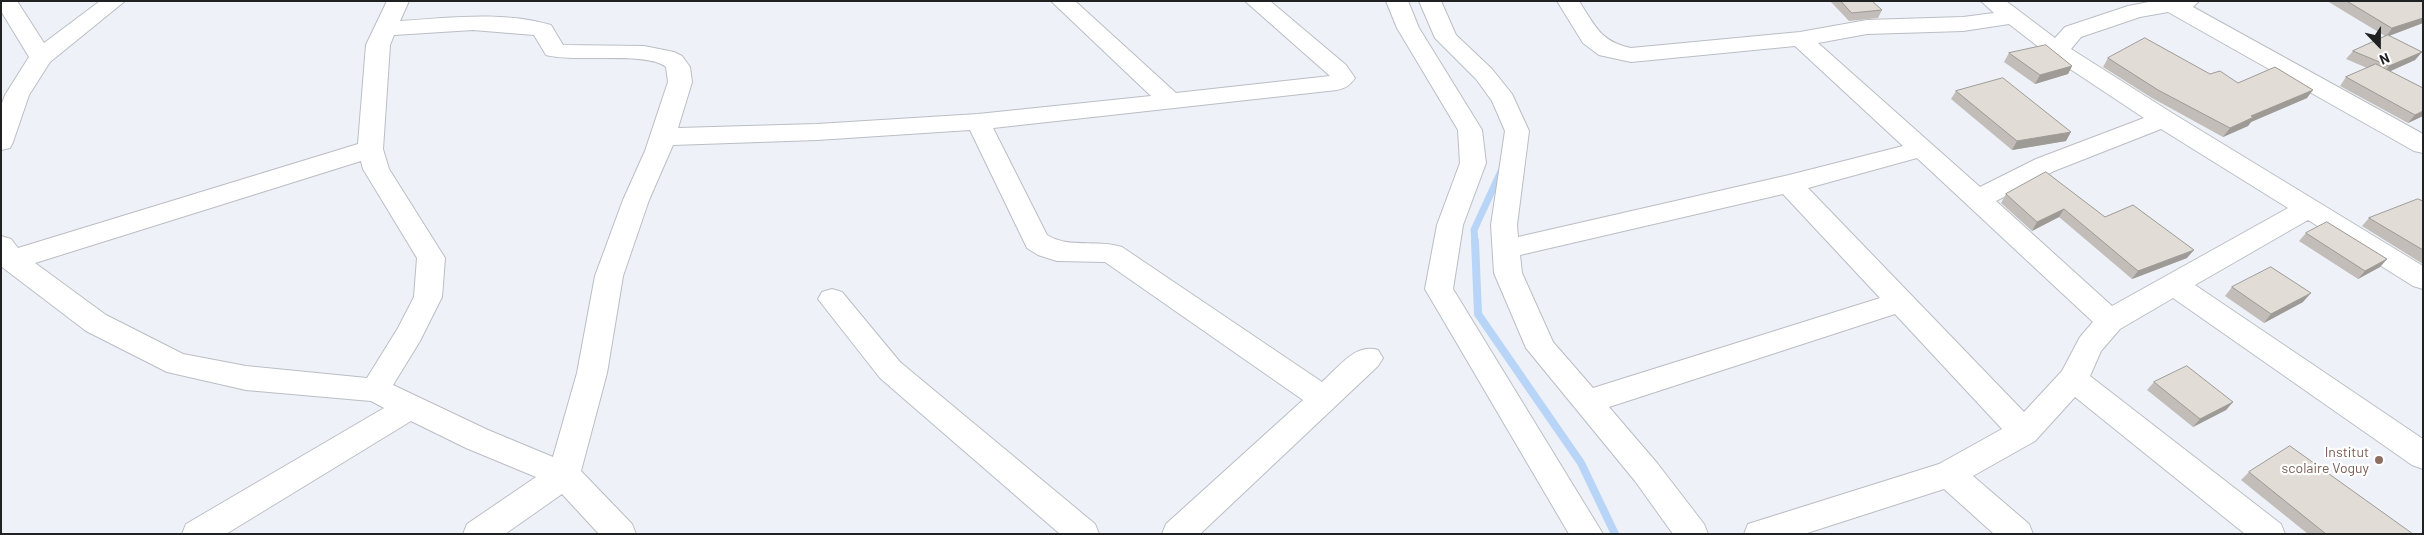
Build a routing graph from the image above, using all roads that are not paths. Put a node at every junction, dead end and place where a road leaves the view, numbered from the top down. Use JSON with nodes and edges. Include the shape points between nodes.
{"nodes":[{"id":1,"x":6,"y":1,"type":"edge"},
{"id":2,"x":114,"y":1,"type":"edge"},
{"id":3,"x":398,"y":1,"type":"edge"},
{"id":4,"x":1062,"y":1,"type":"edge"},
{"id":5,"x":1256,"y":1,"type":"edge"},
{"id":6,"x":1397,"y":1,"type":"edge"},
{"id":7,"x":1430,"y":1,"type":"edge"},
{"id":8,"x":1568,"y":1,"type":"edge"},
{"id":9,"x":1992,"y":1,"type":"edge"},
{"id":10,"x":2182,"y":3,"type":"edge"},
{"id":11,"x":2014,"y":17,"type":"junction"},
{"id":12,"x":385,"y":29,"type":"junction"},
{"id":13,"x":1800,"y":39,"type":"junction"},
{"id":14,"x":2057,"y":50,"type":"junction"},
{"id":15,"x":41,"y":57,"type":"junction"},
{"id":16,"x":1171,"y":101,"type":"junction"},
{"id":17,"x":2163,"y":118,"type":"junction"},
{"id":18,"x":978,"y":122,"type":"junction"},
{"id":19,"x":662,"y":137,"type":"junction"},
{"id":20,"x":1,"y":142,"type":"edge"},
{"id":21,"x":2423,"y":146,"type":"edge"},
{"id":22,"x":370,"y":149,"type":"junction"},
{"id":23,"x":1922,"y":149,"type":"junction"},
{"id":24,"x":1789,"y":184,"type":"junction"},
{"id":25,"x":1976,"y":200,"type":"junction"},
{"id":26,"x":2309,"y":208,"type":"junction"},
{"id":27,"x":1506,"y":249,"type":"junction"},
{"id":28,"x":7,"y":253,"type":"edge"},
{"id":29,"x":2423,"y":279,"type":"edge"},
{"id":30,"x":2173,"y":284,"type":"junction"},
{"id":31,"x":832,"y":299,"type":"dead end"},
{"id":32,"x":1901,"y":302,"type":"junction"},
{"id":33,"x":2110,"y":321,"type":"junction"},
{"id":34,"x":1368,"y":358,"type":"dead end"},
{"id":35,"x":2074,"y":379,"type":"junction"},
{"id":36,"x":375,"y":390,"type":"junction"},
{"id":37,"x":1324,"y":399,"type":"junction"},
{"id":38,"x":1587,"y":402,"type":"junction"},
{"id":39,"x":410,"y":407,"type":"junction"},
{"id":40,"x":2024,"y":432,"type":"junction"},
{"id":41,"x":2423,"y":456,"type":"edge"},
{"id":42,"x":1949,"y":474,"type":"junction"},
{"id":43,"x":564,"y":475,"type":"junction"},
{"id":44,"x":198,"y":534,"type":"edge"},
{"id":45,"x":479,"y":534,"type":"edge"},
{"id":46,"x":620,"y":534,"type":"edge"},
{"id":47,"x":1083,"y":534,"type":"edge"},
{"id":48,"x":1178,"y":534,"type":"edge"},
{"id":49,"x":1587,"y":534,"type":"edge"},
{"id":50,"x":1692,"y":534,"type":"edge"},
{"id":51,"x":1760,"y":534,"type":"edge"},
{"id":52,"x":2017,"y":534,"type":"edge"},
{"id":53,"x":2269,"y":534,"type":"edge"}],
"edges":[{"from":1,"to":15,"type":"street"},
{"from":2,"to":15,"type":"street"},
{"from":3,"to":12,"type":"street"},
{"from":4,"to":16,"type":"street"},
{"from":5,"to":16,"type":"street","via":[[1338,70],[1343,78],[1337,83]]},
{"from":6,"to":49,"type":"street","via":[[1408,28],[1470,130],[1474,163],[1450,225],[1440,289]]},
{"from":7,"to":27,"type":"street","via":[[1446,38],[1484,74],[1503,99],[1517,131],[1504,225]]},
{"from":8,"to":13,"type":"street","via":[[1592,38],[1607,50],[1631,55]]},
{"from":9,"to":11,"type":"street"},
{"from":10,"to":14,"type":"street","via":[[2136,11],[2073,32]]},
{"from":10,"to":21,"type":"street"},
{"from":11,"to":13,"type":"street","via":[[1963,24],[1867,27]]},
{"from":11,"to":14,"type":"street"},
{"from":12,"to":19,"type":"street","via":[[473,22],[536,28],[543,30],[554,50],[561,52],[667,57],[680,71],[680,82]]},
{"from":12,"to":22,"type":"street","via":[[375,63]]},
{"from":13,"to":23,"type":"street"},
{"from":14,"to":17,"type":"street"},
{"from":15,"to":20,"type":"street","via":[[17,94]]},
{"from":16,"to":18,"type":"street"},
{"from":17,"to":25,"type":"street","via":[[2045,165]]},
{"from":17,"to":26,"type":"street"},
{"from":18,"to":19,"type":"street"},
{"from":18,"to":37,"type":"street","via":[[1037,241],[1060,254],[1097,250],[1112,254]]},
{"from":19,"to":43,"type":"street","via":[[609,276],[592,373]]},
{"from":22,"to":28,"type":"street"},
{"from":22,"to":36,"type":"street","via":[[376,170],[431,258],[428,297]]},
{"from":23,"to":24,"type":"street"},
{"from":23,"to":25,"type":"street"},
{"from":24,"to":27,"type":"street"},
{"from":24,"to":32,"type":"street"},
{"from":25,"to":33,"type":"street"},
{"from":26,"to":29,"type":"street"},
{"from":26,"to":30,"type":"street"},
{"from":27,"to":38,"type":"street","via":[[1508,273],[1541,348]]},
{"from":28,"to":36,"type":"street","via":[[96,323],[177,364],[246,378]]},
{"from":30,"to":33,"type":"street"},
{"from":30,"to":41,"type":"street"},
{"from":31,"to":47,"type":"street","via":[[890,370]]},
{"from":32,"to":38,"type":"street"},
{"from":32,"to":40,"type":"street"},
{"from":33,"to":35,"type":"street","via":[[2090,345]]},
{"from":34,"to":37,"type":"street"},
{"from":35,"to":40,"type":"street"},
{"from":35,"to":53,"type":"street"},
{"from":36,"to":39,"type":"street"},
{"from":37,"to":48,"type":"street"},
{"from":38,"to":50,"type":"street","via":[[1646,472]]},
{"from":39,"to":43,"type":"street","via":[[477,440]]},
{"from":39,"to":44,"type":"street"},
{"from":40,"to":42,"type":"street"},
{"from":42,"to":51,"type":"street"},
{"from":42,"to":52,"type":"street"},
{"from":43,"to":45,"type":"street"},
{"from":43,"to":46,"type":"street"}]}
